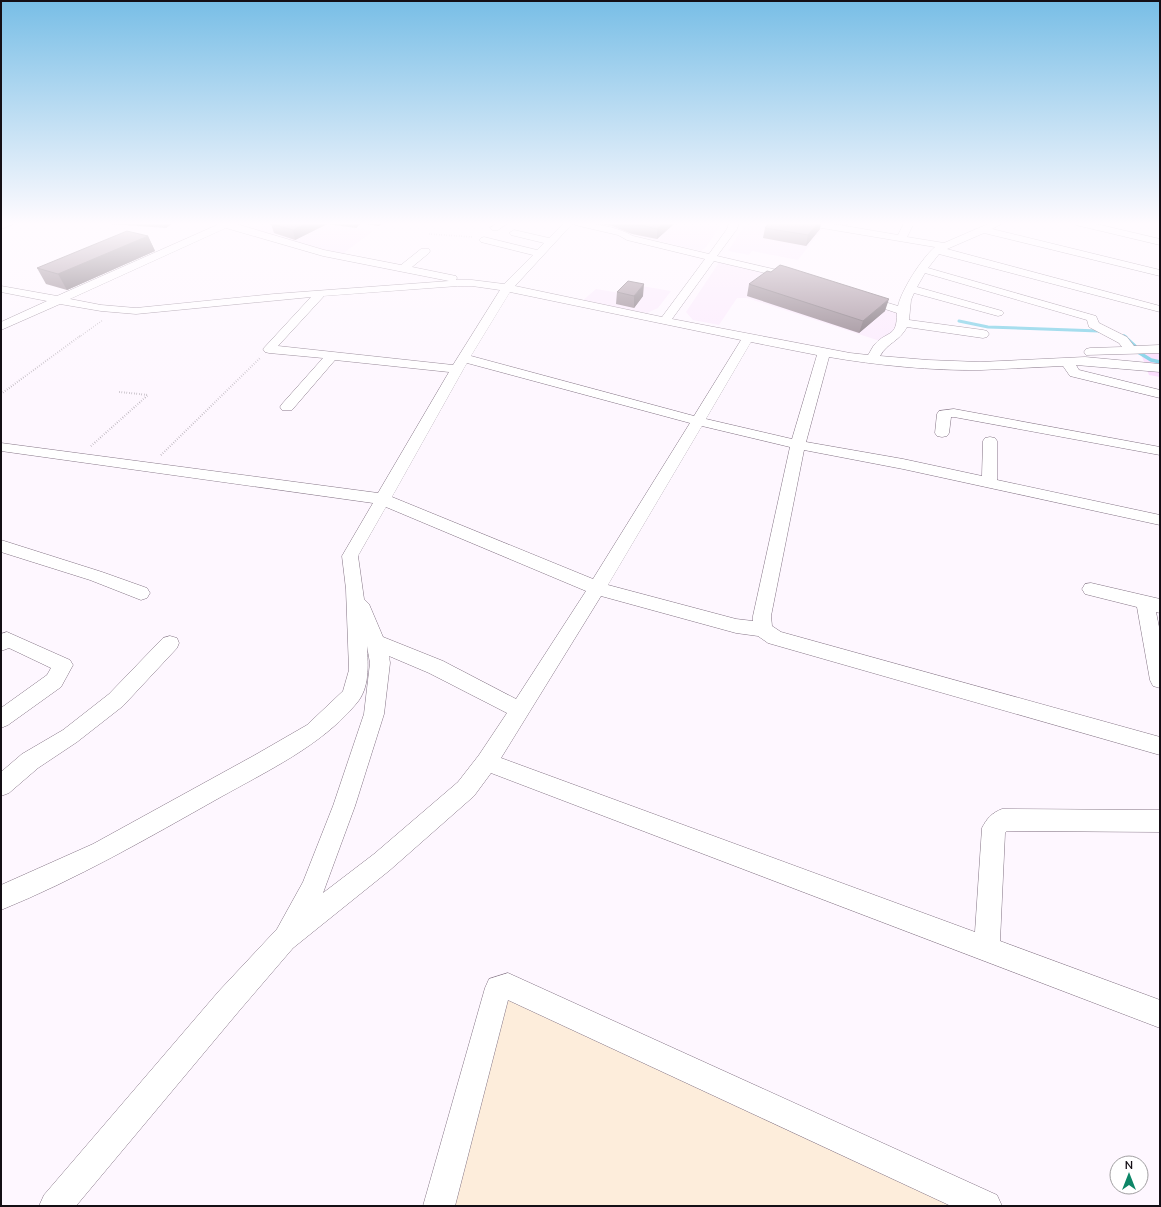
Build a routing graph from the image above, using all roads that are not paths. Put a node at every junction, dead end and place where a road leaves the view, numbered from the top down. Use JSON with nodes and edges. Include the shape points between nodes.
{"nodes":[{"id":1,"x":104,"y":279,"type":"edge"},
{"id":2,"x":463,"y":279,"type":"edge"},
{"id":3,"x":515,"y":279,"type":"edge"},
{"id":4,"x":695,"y":279,"type":"edge"},
{"id":5,"x":916,"y":279,"type":"edge"},
{"id":6,"x":957,"y":279,"type":"edge"},
{"id":7,"x":991,"y":279,"type":"edge"},
{"id":8,"x":1049,"y":279,"type":"edge"},
{"id":9,"x":472,"y":283,"type":"junction"},
{"id":10,"x":983,"y":287,"type":"junction"},
{"id":11,"x":506,"y":288,"type":"junction"},
{"id":12,"x":1,"y":289,"type":"edge"},
{"id":13,"x":911,"y":289,"type":"junction"},
{"id":14,"x":321,"y":293,"type":"junction"},
{"id":15,"x":857,"y":297,"type":"edge"},
{"id":16,"x":59,"y":300,"type":"junction"},
{"id":17,"x":1160,"y":309,"type":"edge"},
{"id":18,"x":998,"y":313,"type":"dead end"},
{"id":19,"x":903,"y":317,"type":"junction"},
{"id":20,"x":665,"y":320,"type":"junction"},
{"id":21,"x":1,"y":326,"type":"edge"},
{"id":22,"x":983,"y":334,"type":"dead end"},
{"id":23,"x":748,"y":338,"type":"junction"},
{"id":24,"x":1130,"y":349,"type":"junction"},
{"id":25,"x":1160,"y":349,"type":"edge"},
{"id":26,"x":824,"y":353,"type":"junction"},
{"id":27,"x":332,"y":356,"type":"junction"},
{"id":28,"x":872,"y":359,"type":"junction"},
{"id":29,"x":1085,"y":361,"type":"junction"},
{"id":30,"x":461,"y":364,"type":"junction"},
{"id":31,"x":928,"y":364,"type":"junction"},
{"id":32,"x":1070,"y":366,"type":"junction"},
{"id":33,"x":1160,"y":368,"type":"edge"},
{"id":34,"x":927,"y":380,"type":"dead end"},
{"id":35,"x":1160,"y":380,"type":"edge"},
{"id":36,"x":1160,"y":394,"type":"edge"},
{"id":37,"x":287,"y":407,"type":"dead end"},
{"id":38,"x":698,"y":421,"type":"junction"},
{"id":39,"x":942,"y":433,"type":"dead end"},
{"id":40,"x":990,"y":441,"type":"dead end"},
{"id":41,"x":798,"y":445,"type":"junction"},
{"id":42,"x":1,"y":447,"type":"edge"},
{"id":43,"x":1160,"y":451,"type":"edge"},
{"id":44,"x":989,"y":483,"type":"junction"},
{"id":45,"x":382,"y":499,"type":"junction"},
{"id":46,"x":1160,"y":520,"type":"edge"},
{"id":47,"x":1,"y":546,"type":"edge"},
{"id":48,"x":597,"y":588,"type":"junction"},
{"id":49,"x":354,"y":589,"type":"junction"},
{"id":50,"x":1091,"y":589,"type":"dead end"},
{"id":51,"x":141,"y":593,"type":"dead end"},
{"id":52,"x":1153,"y":604,"type":"edge"},
{"id":53,"x":763,"y":629,"type":"junction"},
{"id":54,"x":375,"y":642,"type":"junction"},
{"id":55,"x":170,"y":643,"type":"dead end"},
{"id":56,"x":1,"y":644,"type":"edge"},
{"id":57,"x":1160,"y":680,"type":"edge"},
{"id":58,"x":519,"y":710,"type":"junction"},
{"id":59,"x":1,"y":719,"type":"edge"},
{"id":60,"x":1160,"y":746,"type":"edge"},
{"id":61,"x":487,"y":762,"type":"junction"},
{"id":62,"x":1,"y":786,"type":"edge"},
{"id":63,"x":1160,"y":821,"type":"edge"},
{"id":64,"x":1,"y":898,"type":"edge"},
{"id":65,"x":284,"y":939,"type":"junction"},
{"id":66,"x":987,"y":950,"type":"junction"},
{"id":67,"x":1160,"y":1014,"type":"edge"},
{"id":68,"x":55,"y":1206,"type":"edge"},
{"id":69,"x":438,"y":1206,"type":"edge"},
{"id":70,"x":986,"y":1206,"type":"edge"}],
"edges":[{"from":1,"to":16,"type":"street"},
{"from":2,"to":9,"type":"street"},
{"from":3,"to":11,"type":"street"},
{"from":4,"to":20,"type":"street"},
{"from":5,"to":13,"type":"street"},
{"from":6,"to":10,"type":"street"},
{"from":7,"to":10,"type":"street"},
{"from":8,"to":17,"type":"street"},
{"from":9,"to":11,"type":"street"},
{"from":9,"to":14,"type":"street"},
{"from":10,"to":24,"type":"street","via":[[1092,318],[1093,325],[1123,340]]},
{"from":11,"to":20,"type":"street"},
{"from":11,"to":30,"type":"street"},
{"from":12,"to":16,"type":"street"},
{"from":13,"to":18,"type":"street"},
{"from":13,"to":19,"type":"street","via":[[905,300]]},
{"from":14,"to":16,"type":"street","via":[[136,311]]},
{"from":14,"to":27,"type":"street","via":[[269,349]]},
{"from":15,"to":19,"type":"street"},
{"from":16,"to":21,"type":"street"},
{"from":19,"to":22,"type":"street"},
{"from":19,"to":28,"type":"street","via":[[897,335],[880,346]]},
{"from":20,"to":23,"type":"street"},
{"from":23,"to":26,"type":"street"},
{"from":23,"to":38,"type":"street"},
{"from":24,"to":25,"type":"street"},
{"from":24,"to":29,"type":"street","via":[[1078,354]]},
{"from":26,"to":28,"type":"street"},
{"from":26,"to":41,"type":"street"},
{"from":27,"to":30,"type":"street"},
{"from":27,"to":37,"type":"street"},
{"from":28,"to":31,"type":"street"},
{"from":29,"to":32,"type":"street"},
{"from":29,"to":33,"type":"street"},
{"from":30,"to":38,"type":"street"},
{"from":30,"to":45,"type":"street"},
{"from":31,"to":32,"type":"street"},
{"from":31,"to":34,"type":"street"},
{"from":32,"to":35,"type":"street"},
{"from":32,"to":36,"type":"street","via":[[1075,373]]},
{"from":38,"to":41,"type":"street"},
{"from":38,"to":48,"type":"street"},
{"from":39,"to":43,"type":"street","via":[[944,414],[954,412]]},
{"from":40,"to":44,"type":"street"},
{"from":41,"to":44,"type":"street","via":[[904,464]]},
{"from":41,"to":53,"type":"street","via":[[762,616]]},
{"from":42,"to":45,"type":"street"},
{"from":44,"to":46,"type":"street"},
{"from":45,"to":48,"type":"street"},
{"from":45,"to":49,"type":"street","via":[[350,556]]},
{"from":47,"to":51,"type":"street"},
{"from":48,"to":53,"type":"street","via":[[736,626]]},
{"from":48,"to":58,"type":"street"},
{"from":49,"to":54,"type":"street"},
{"from":49,"to":64,"type":"street","via":[[359,670],[350,698],[328,719],[314,731],[263,762],[101,852]]},
{"from":50,"to":52,"type":"street"},
{"from":52,"to":57,"type":"street"},
{"from":53,"to":60,"type":"street","via":[[775,638]]},
{"from":54,"to":58,"type":"street","via":[[436,667]]},
{"from":54,"to":65,"type":"street","via":[[380,663],[374,714],[344,806],[312,890]]},
{"from":55,"to":62,"type":"street","via":[[116,700],[70,736],[30,761]]},
{"from":56,"to":59,"type":"street","via":[[7,639],[64,666],[54,681]]},
{"from":58,"to":61,"type":"street"},
{"from":61,"to":65,"type":"street","via":[[466,789],[382,862]]},
{"from":61,"to":66,"type":"street"},
{"from":63,"to":66,"type":"street","via":[[1002,820],[994,828]]},
{"from":65,"to":68,"type":"street"},
{"from":66,"to":67,"type":"street"},
{"from":69,"to":70,"type":"street","via":[[498,988],[508,986]]}]}
